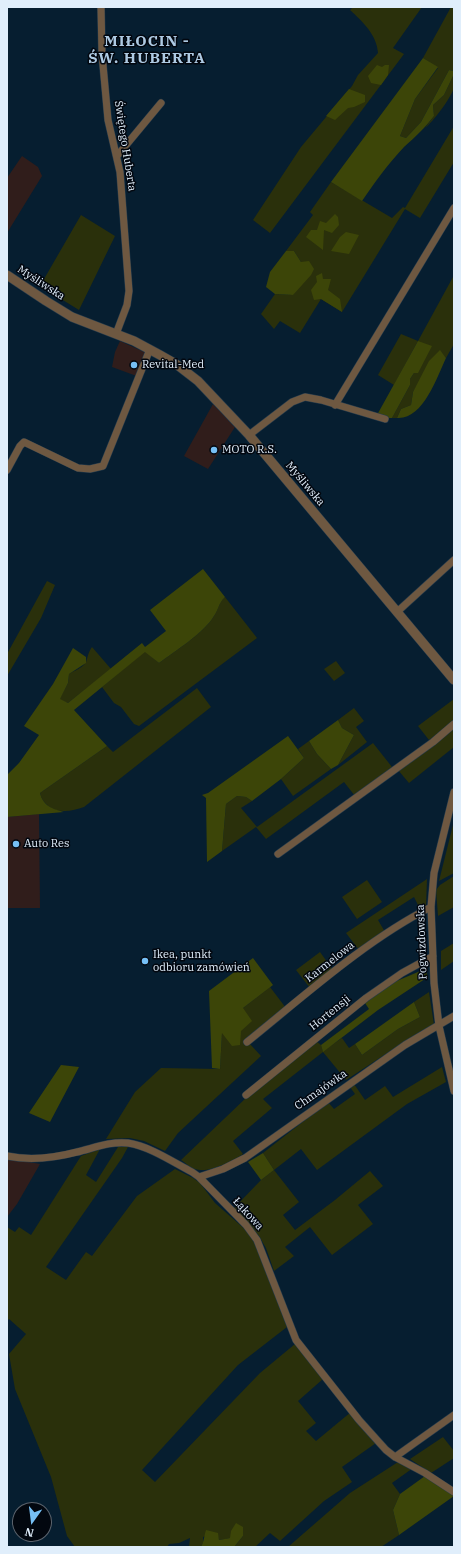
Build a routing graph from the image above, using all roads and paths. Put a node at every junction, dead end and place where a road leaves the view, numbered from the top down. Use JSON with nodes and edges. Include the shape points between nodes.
{"nodes":[{"id":1,"x":101,"y":7,"type":"edge"},
{"id":2,"x":161,"y":103,"type":"dead end"},
{"id":3,"x":117,"y":156,"type":"junction"},
{"id":4,"x":454,"y":208,"type":"edge"},
{"id":5,"x":7,"y":275,"type":"edge"},
{"id":6,"x":116,"y":334,"type":"junction"},
{"id":7,"x":150,"y":349,"type":"junction"},
{"id":8,"x":336,"y":404,"type":"junction"},
{"id":9,"x":385,"y":420,"type":"dead end"},
{"id":10,"x":249,"y":435,"type":"junction"},
{"id":11,"x":7,"y":470,"type":"edge"},
{"id":12,"x":454,"y":560,"type":"edge"},
{"id":13,"x":397,"y":612,"type":"junction"},
{"id":14,"x":454,"y":680,"type":"edge"},
{"id":15,"x":454,"y":724,"type":"edge"},
{"id":16,"x":454,"y":792,"type":"edge"},
{"id":17,"x":278,"y":854,"type":"dead end"},
{"id":18,"x":431,"y":907,"type":"junction"},
{"id":19,"x":433,"y":956,"type":"junction"},
{"id":20,"x":454,"y":1016,"type":"edge"},
{"id":21,"x":439,"y":1026,"type":"junction"},
{"id":22,"x":247,"y":1042,"type":"dead end"},
{"id":23,"x":454,"y":1091,"type":"edge"},
{"id":24,"x":246,"y":1095,"type":"dead end"},
{"id":25,"x":7,"y":1156,"type":"edge"},
{"id":26,"x":199,"y":1178,"type":"junction"},
{"id":27,"x":454,"y":1415,"type":"edge"},
{"id":28,"x":395,"y":1457,"type":"junction"},
{"id":29,"x":454,"y":1492,"type":"edge"}],
"edges":[{"from":1,"to":3,"type":"street","name":"Świętego Huberta","via":[[108,120]]},
{"from":2,"to":3,"type":"street"},
{"from":3,"to":6,"type":"street","name":"Świętego Huberta","via":[[129,291],[127,305]]},
{"from":4,"to":8,"type":"street"},
{"from":5,"to":6,"type":"street","name":"Myśliwska","via":[[60,310]]},
{"from":6,"to":7,"type":"street","name":"Myśliwska"},
{"from":7,"to":10,"type":"street","name":"Myśliwska","via":[[198,381]]},
{"from":7,"to":11,"type":"street","via":[[104,466],[78,468],[24,442]]},
{"from":8,"to":9,"type":"street"},
{"from":8,"to":10,"type":"street","via":[[305,397],[292,402]]},
{"from":10,"to":13,"type":"street","name":"Myśliwska"},
{"from":12,"to":13,"type":"street"},
{"from":13,"to":14,"type":"street","name":"Myśliwska"},
{"from":15,"to":17,"type":"street","via":[[433,742]]},
{"from":16,"to":18,"type":"street","name":"Pogwizdowska","via":[[434,873]]},
{"from":18,"to":19,"type":"street","name":"Pogwizdowska"},
{"from":18,"to":22,"type":"street","name":"Karmelowa","via":[[356,955]]},
{"from":19,"to":21,"type":"street","name":"Pogwizdowska"},
{"from":19,"to":24,"type":"street","name":"Hortensji","via":[[402,973],[366,998]]},
{"from":20,"to":21,"type":"street","name":"Chmajówka"},
{"from":21,"to":23,"type":"street","name":"Pogwizdowska"},
{"from":21,"to":26,"type":"street","name":"Chmajówka","via":[[405,1045],[244,1158]]},
{"from":25,"to":26,"type":"street","name":"Łąkowa","via":[[43,1159],[115,1143],[127,1143],[141,1146]]},
{"from":26,"to":28,"type":"street","name":"Łąkowa","via":[[246,1225],[257,1240],[296,1340],[359,1420]]},
{"from":27,"to":28,"type":"street"},
{"from":28,"to":29,"type":"street","name":"Łąkowa"}]}
